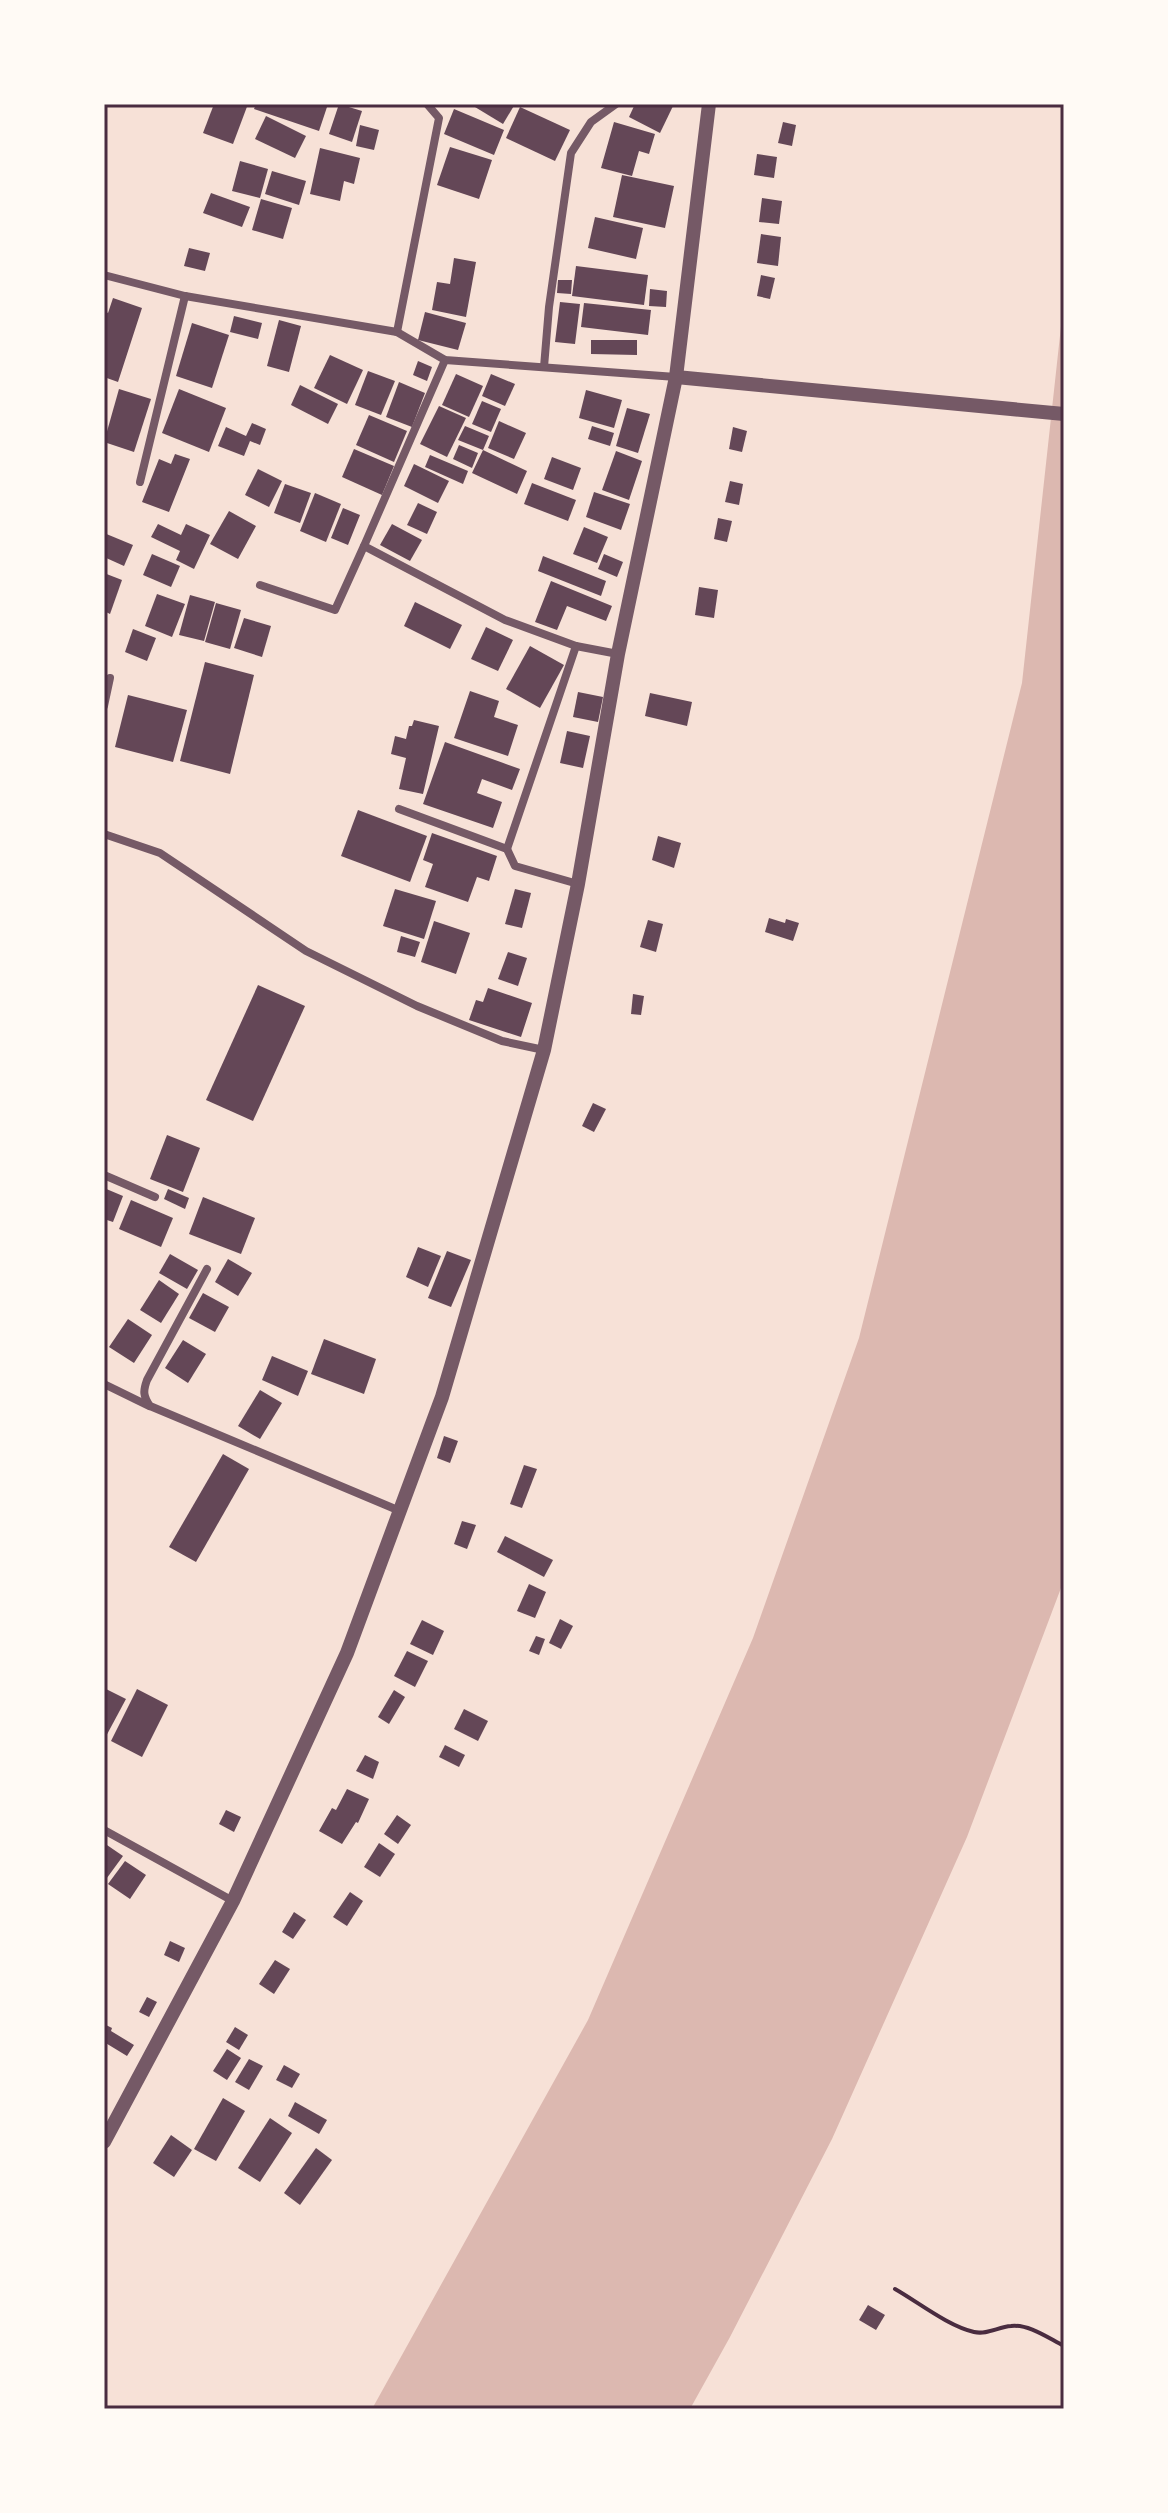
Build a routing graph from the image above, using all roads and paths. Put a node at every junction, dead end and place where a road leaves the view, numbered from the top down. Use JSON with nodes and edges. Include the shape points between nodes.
{"nodes":[{"id":1,"x":427,"y":104,"type":"edge"},
{"id":2,"x":616,"y":104,"type":"edge"},
{"id":3,"x":709,"y":104,"type":"edge"},
{"id":4,"x":104,"y":275,"type":"edge"},
{"id":5,"x":185,"y":296,"type":"junction"},
{"id":6,"x":397,"y":332,"type":"junction"},
{"id":7,"x":445,"y":360,"type":"junction"},
{"id":8,"x":544,"y":367,"type":"junction"},
{"id":9,"x":676,"y":377,"type":"junction"},
{"id":10,"x":1060,"y":413,"type":"edge"},
{"id":11,"x":140,"y":482,"type":"dead end"},
{"id":12,"x":364,"y":546,"type":"junction"},
{"id":13,"x":260,"y":585,"type":"dead end"},
{"id":14,"x":576,"y":646,"type":"junction"},
{"id":15,"x":618,"y":654,"type":"junction"},
{"id":16,"x":110,"y":678,"type":"dead end"},
{"id":17,"x":104,"y":706,"type":"edge"},
{"id":18,"x":399,"y":809,"type":"dead end"},
{"id":19,"x":104,"y":834,"type":"edge"},
{"id":20,"x":507,"y":849,"type":"junction"},
{"id":21,"x":578,"y":884,"type":"junction"},
{"id":22,"x":544,"y":1050,"type":"junction"},
{"id":23,"x":104,"y":1175,"type":"edge"},
{"id":24,"x":155,"y":1197,"type":"dead end"},
{"id":25,"x":207,"y":1269,"type":"dead end"},
{"id":26,"x":104,"y":1384,"type":"edge"},
{"id":27,"x":150,"y":1406,"type":"junction"},
{"id":28,"x":400,"y":1511,"type":"junction"},
{"id":29,"x":104,"y":1830,"type":"edge"},
{"id":30,"x":233,"y":1901,"type":"junction"},
{"id":31,"x":104,"y":2142,"type":"edge"},
{"id":32,"x":895,"y":2289,"type":"dead end"},
{"id":33,"x":1064,"y":2346,"type":"edge"}],
"edges":[{"from":1,"to":6,"type":"street","via":[[439,118]]},
{"from":2,"to":8,"type":"street","via":[[591,122],[571,153]]},
{"from":3,"to":9,"type":"street"},
{"from":4,"to":5,"type":"street"},
{"from":5,"to":6,"type":"street"},
{"from":5,"to":11,"type":"street"},
{"from":6,"to":7,"type":"street"},
{"from":7,"to":8,"type":"street"},
{"from":7,"to":12,"type":"street"},
{"from":8,"to":9,"type":"street"},
{"from":9,"to":10,"type":"street"},
{"from":9,"to":15,"type":"street"},
{"from":12,"to":13,"type":"street","via":[[335,610]]},
{"from":12,"to":14,"type":"street","via":[[505,620]]},
{"from":14,"to":15,"type":"street"},
{"from":14,"to":20,"type":"street"},
{"from":15,"to":21,"type":"street"},
{"from":16,"to":17,"type":"street"},
{"from":18,"to":20,"type":"street"},
{"from":19,"to":22,"type":"street","via":[[160,853],[306,951],[417,1006],[502,1041]]},
{"from":20,"to":21,"type":"street","via":[[515,866]]},
{"from":21,"to":22,"type":"street"},
{"from":22,"to":28,"type":"street","via":[[442,1397]]},
{"from":23,"to":24,"type":"street"},
{"from":25,"to":27,"type":"street","via":[[147,1380],[143,1390]]},
{"from":26,"to":27,"type":"street"},
{"from":27,"to":28,"type":"street"},
{"from":28,"to":30,"type":"street","via":[[347,1653]]},
{"from":29,"to":30,"type":"street"},
{"from":30,"to":31,"type":"street"},
{"from":32,"to":33,"type":"path","via":[[961,2328],[976,2333],[1015,2325]]}]}
